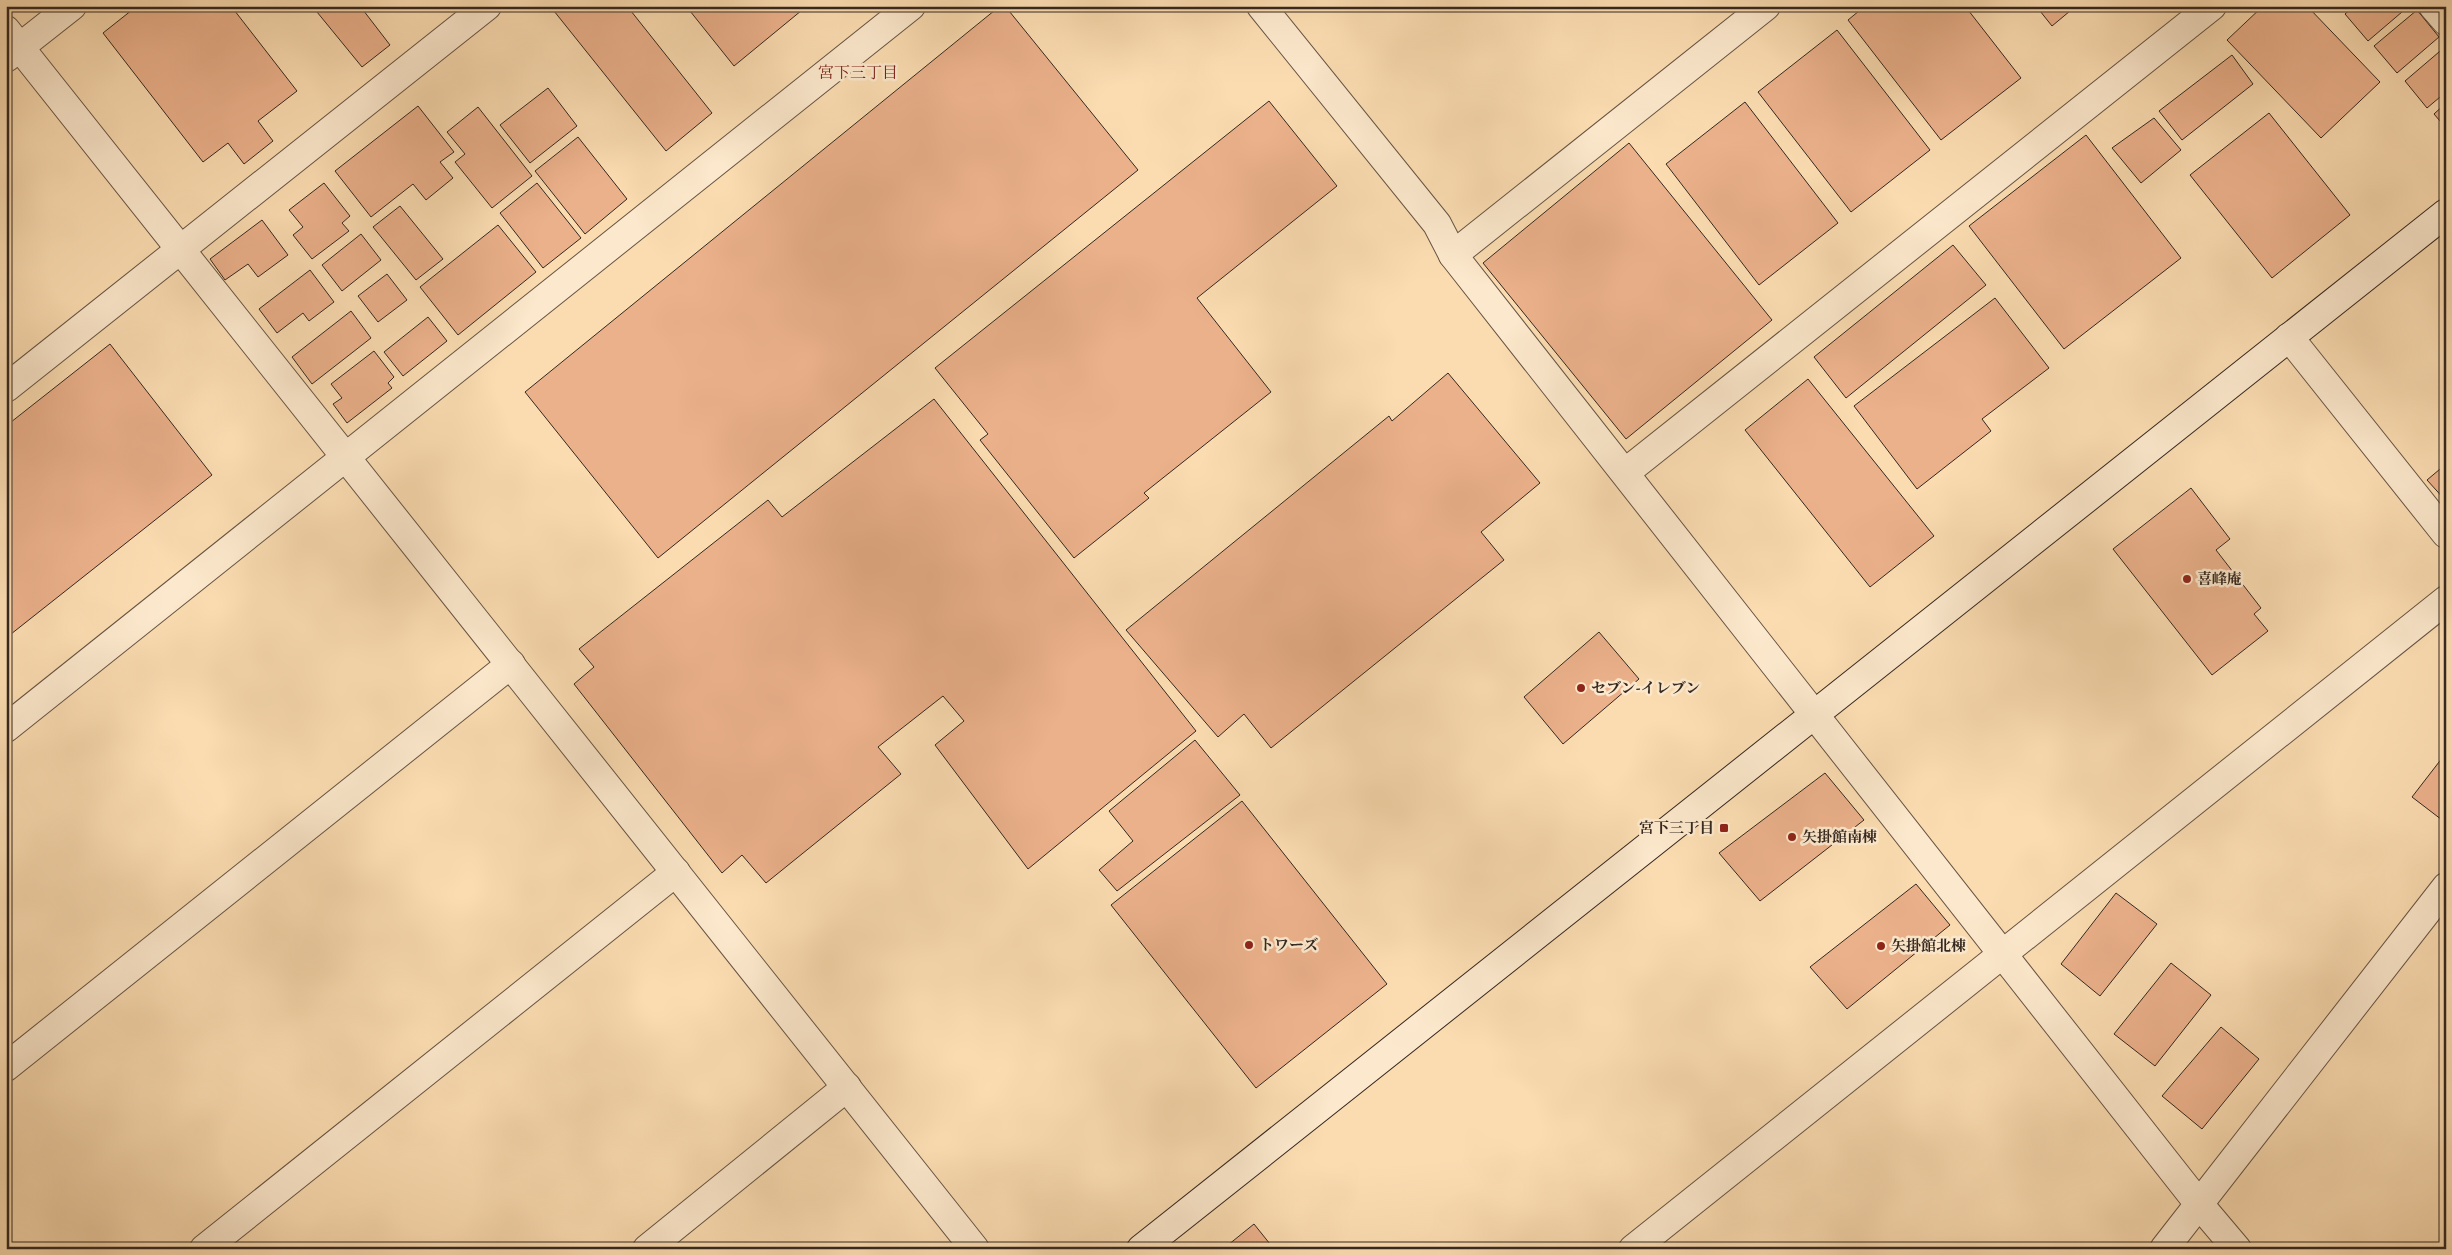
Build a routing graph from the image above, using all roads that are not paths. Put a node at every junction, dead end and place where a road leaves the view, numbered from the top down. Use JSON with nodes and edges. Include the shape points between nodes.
{"nodes":[{"id":1,"x":72,"y":6,"type":"edge"},
{"id":2,"x":487,"y":6,"type":"edge"},
{"id":3,"x":911,"y":6,"type":"edge"},
{"id":4,"x":1260,"y":6,"type":"edge"},
{"id":5,"x":1766,"y":6,"type":"edge"},
{"id":6,"x":2212,"y":6,"type":"edge"},
{"id":7,"x":2433,"y":6,"type":"edge"},
{"id":8,"x":2446,"y":21,"type":"edge"},
{"id":9,"x":11,"y":45,"type":"edge"},
{"id":10,"x":2446,"y":213,"type":"edge"},
{"id":11,"x":181,"y":249,"type":"junction"},
{"id":12,"x":1453,"y":255,"type":"junction"},
{"id":13,"x":2289,"y":337,"type":"junction"},
{"id":14,"x":6,"y":388,"type":"edge"},
{"id":15,"x":346,"y":457,"type":"junction"},
{"id":16,"x":1626,"y":472,"type":"junction"},
{"id":17,"x":2446,"y":534,"type":"edge"},
{"id":18,"x":2446,"y":600,"type":"edge"},
{"id":19,"x":511,"y":664,"type":"junction"},
{"id":20,"x":1814,"y":713,"type":"junction"},
{"id":21,"x":6,"y":728,"type":"edge"},
{"id":22,"x":676,"y":872,"type":"junction"},
{"id":23,"x":2446,"y":887,"type":"edge"},
{"id":24,"x":2004,"y":952,"type":"junction"},
{"id":25,"x":6,"y":1067,"type":"edge"},
{"id":26,"x":847,"y":1087,"type":"junction"},
{"id":27,"x":2200,"y":1204,"type":"junction"},
{"id":28,"x":204,"y":1249,"type":"edge"},
{"id":29,"x":647,"y":1249,"type":"edge"},
{"id":30,"x":975,"y":1249,"type":"edge"},
{"id":31,"x":1142,"y":1249,"type":"edge"},
{"id":32,"x":1633,"y":1249,"type":"edge"},
{"id":33,"x":2164,"y":1249,"type":"edge"},
{"id":34,"x":2238,"y":1249,"type":"edge"}],
"edges":[{"from":1,"to":9,"type":"street"},
{"from":2,"to":11,"type":"street"},
{"from":3,"to":15,"type":"street"},
{"from":4,"to":12,"type":"street","via":[[1437,224]]},
{"from":5,"to":12,"type":"street"},
{"from":6,"to":16,"type":"street"},
{"from":7,"to":8,"type":"street"},
{"from":9,"to":11,"type":"street"},
{"from":10,"to":13,"type":"street"},
{"from":11,"to":14,"type":"street"},
{"from":11,"to":15,"type":"street"},
{"from":12,"to":16,"type":"street"},
{"from":13,"to":17,"type":"street"},
{"from":13,"to":20,"type":"street"},
{"from":15,"to":19,"type":"street"},
{"from":15,"to":21,"type":"street"},
{"from":16,"to":20,"type":"street"},
{"from":18,"to":24,"type":"street"},
{"from":19,"to":22,"type":"street"},
{"from":19,"to":25,"type":"street"},
{"from":20,"to":24,"type":"street"},
{"from":20,"to":31,"type":"street"},
{"from":22,"to":26,"type":"street"},
{"from":22,"to":28,"type":"street"},
{"from":23,"to":27,"type":"street"},
{"from":24,"to":27,"type":"street"},
{"from":24,"to":32,"type":"street"},
{"from":26,"to":29,"type":"street"},
{"from":26,"to":30,"type":"street"},
{"from":27,"to":33,"type":"street"},
{"from":27,"to":34,"type":"street"}]}
